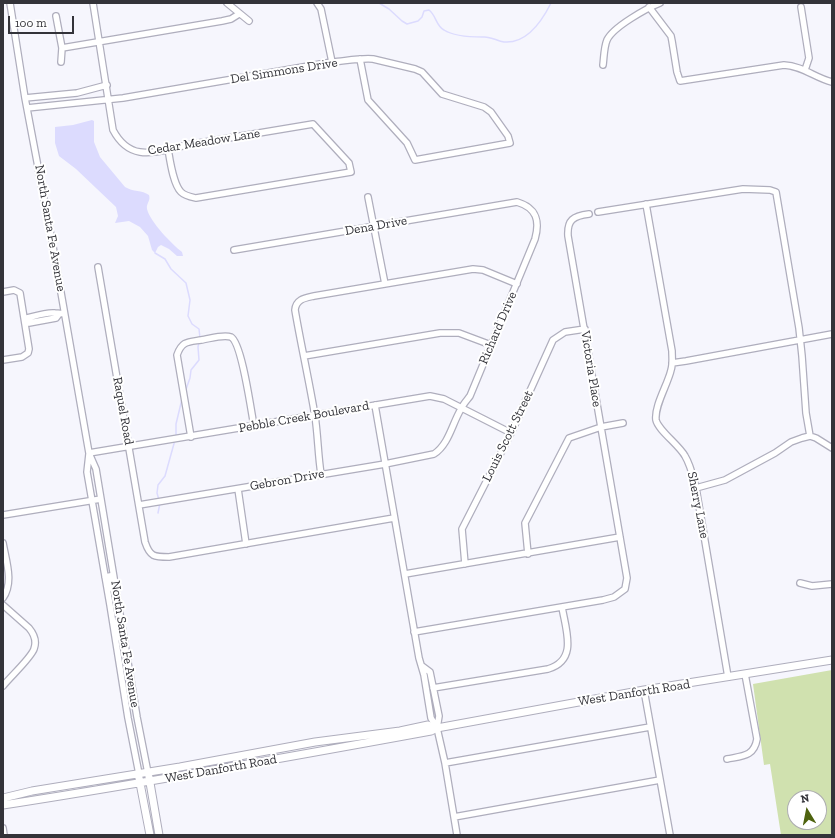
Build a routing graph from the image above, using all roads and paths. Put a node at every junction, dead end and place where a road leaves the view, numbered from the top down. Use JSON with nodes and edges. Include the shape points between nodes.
{"nodes":[{"id":1,"x":10,"y":3,"type":"edge"},
{"id":2,"x":93,"y":3,"type":"edge"},
{"id":3,"x":227,"y":3,"type":"edge"},
{"id":4,"x":318,"y":3,"type":"edge"},
{"id":5,"x":660,"y":3,"type":"edge"},
{"id":6,"x":650,"y":7,"type":"junction"},
{"id":7,"x":801,"y":7,"type":"dead end"},
{"id":8,"x":239,"y":14,"type":"junction"},
{"id":9,"x":56,"y":16,"type":"dead end"},
{"id":10,"x":249,"y":21,"type":"dead end"},
{"id":11,"x":100,"y":42,"type":"junction"},
{"id":12,"x":62,"y":48,"type":"junction"},
{"id":13,"x":360,"y":59,"type":"junction"},
{"id":14,"x":61,"y":62,"type":"dead end"},
{"id":15,"x":332,"y":62,"type":"junction"},
{"id":16,"x":603,"y":64,"type":"dead end"},
{"id":17,"x":805,"y":70,"type":"junction"},
{"id":18,"x":832,"y":82,"type":"edge"},
{"id":19,"x":106,"y":85,"type":"junction"},
{"id":20,"x":77,"y":93,"type":"junction"},
{"id":21,"x":25,"y":98,"type":"junction"},
{"id":22,"x":109,"y":99,"type":"junction"},
{"id":23,"x":78,"y":103,"type":"junction"},
{"id":24,"x":27,"y":108,"type":"junction"},
{"id":25,"x":168,"y":149,"type":"junction"},
{"id":26,"x":368,"y":197,"type":"dead end"},
{"id":27,"x":517,"y":202,"type":"joint"},
{"id":28,"x":646,"y":204,"type":"junction"},
{"id":29,"x":598,"y":212,"type":"dead end"},
{"id":30,"x":589,"y":214,"type":"dead end"},
{"id":31,"x":374,"y":226,"type":"junction"},
{"id":32,"x":234,"y":250,"type":"dead end"},
{"id":33,"x":98,"y":267,"type":"dead end"},
{"id":34,"x":385,"y":284,"type":"junction"},
{"id":35,"x":517,"y":284,"type":"junction"},
{"id":36,"x":3,"y":292,"type":"edge"},
{"id":37,"x":62,"y":314,"type":"junction"},
{"id":38,"x":25,"y":320,"type":"junction"},
{"id":39,"x":584,"y":329,"type":"junction"},
{"id":40,"x":832,"y":334,"type":"edge"},
{"id":41,"x":800,"y":340,"type":"junction"},
{"id":42,"x":491,"y":345,"type":"junction"},
{"id":43,"x":304,"y":356,"type":"junction"},
{"id":44,"x":3,"y":360,"type":"edge"},
{"id":45,"x":672,"y":363,"type":"junction"},
{"id":46,"x":375,"y":405,"type":"junction"},
{"id":47,"x":461,"y":409,"type":"junction"},
{"id":48,"x":315,"y":415,"type":"junction"},
{"id":49,"x":623,"y":423,"type":"dead end"},
{"id":50,"x":254,"y":426,"type":"junction"},
{"id":51,"x":601,"y":427,"type":"junction"},
{"id":52,"x":511,"y":433,"type":"junction"},
{"id":53,"x":810,"y":436,"type":"junction"},
{"id":54,"x":191,"y":437,"type":"junction"},
{"id":55,"x":128,"y":447,"type":"junction"},
{"id":56,"x":832,"y":448,"type":"edge"},
{"id":57,"x":89,"y":454,"type":"junction"},
{"id":58,"x":434,"y":454,"type":"joint"},
{"id":59,"x":385,"y":464,"type":"junction"},
{"id":60,"x":322,"y":474,"type":"junction"},
{"id":61,"x":696,"y":488,"type":"junction"},
{"id":62,"x":238,"y":489,"type":"junction"},
{"id":63,"x":101,"y":499,"type":"junction"},
{"id":64,"x":92,"y":501,"type":"junction"},
{"id":65,"x":139,"y":505,"type":"junction"},
{"id":66,"x":3,"y":515,"type":"edge"},
{"id":67,"x":394,"y":518,"type":"junction"},
{"id":68,"x":620,"y":538,"type":"junction"},
{"id":69,"x":3,"y":543,"type":"edge"},
{"id":70,"x":246,"y":544,"type":"junction"},
{"id":71,"x":528,"y":554,"type":"junction"},
{"id":72,"x":465,"y":564,"type":"junction"},
{"id":73,"x":405,"y":574,"type":"junction"},
{"id":74,"x":105,"y":577,"type":"junction"},
{"id":75,"x":800,"y":583,"type":"dead end"},
{"id":76,"x":832,"y":584,"type":"edge"},
{"id":77,"x":118,"y":597,"type":"junction"},
{"id":78,"x":3,"y":598,"type":"edge"},
{"id":79,"x":3,"y":604,"type":"edge"},
{"id":80,"x":562,"y":607,"type":"junction"},
{"id":81,"x":112,"y":615,"type":"junction"},
{"id":82,"x":414,"y":632,"type":"junction"},
{"id":83,"x":124,"y":638,"type":"junction"},
{"id":84,"x":832,"y":660,"type":"edge"},
{"id":85,"x":422,"y":666,"type":"junction"},
{"id":86,"x":745,"y":674,"type":"junction"},
{"id":87,"x":728,"y":677,"type":"junction"},
{"id":88,"x":3,"y":686,"type":"edge"},
{"id":89,"x":433,"y":688,"type":"junction"},
{"id":90,"x":644,"y":690,"type":"junction"},
{"id":91,"x":650,"y":727,"type":"junction"},
{"id":92,"x":437,"y":728,"type":"junction"},
{"id":93,"x":260,"y":752,"type":"junction"},
{"id":94,"x":727,"y":759,"type":"dead end"},
{"id":95,"x":445,"y":763,"type":"junction"},
{"id":96,"x":233,"y":766,"type":"junction"},
{"id":97,"x":148,"y":773,"type":"junction"},
{"id":98,"x":139,"y":774,"type":"junction"},
{"id":99,"x":660,"y":780,"type":"junction"},
{"id":100,"x":150,"y":781,"type":"junction"},
{"id":101,"x":140,"y":783,"type":"junction"},
{"id":102,"x":3,"y":798,"type":"edge"},
{"id":103,"x":3,"y":805,"type":"edge"},
{"id":104,"x":454,"y":817,"type":"junction"},
{"id":105,"x":3,"y":828,"type":"edge"},
{"id":106,"x":151,"y":834,"type":"edge"},
{"id":107,"x":4,"y":835,"type":"edge"},
{"id":108,"x":159,"y":835,"type":"edge"},
{"id":109,"x":457,"y":835,"type":"edge"},
{"id":110,"x":669,"y":835,"type":"edge"}],
"edges":[{"from":1,"to":21,"type":"street","name":"North Santa Fe Avenue"},
{"from":2,"to":11,"type":"street","name":"Cedar Meadow Lane"},
{"from":3,"to":8,"type":"street"},
{"from":4,"to":15,"type":"street"},
{"from":5,"to":6,"type":"street"},
{"from":6,"to":16,"type":"street","via":[[613,31],[605,44]]},
{"from":6,"to":17,"type":"street","via":[[670,36],[680,81],[777,66],[792,66]]},
{"from":7,"to":17,"type":"street","via":[[809,58]]},
{"from":8,"to":10,"type":"street"},
{"from":8,"to":11,"type":"street","via":[[222,21]]},
{"from":9,"to":12,"type":"street"},
{"from":11,"to":12,"type":"street"},
{"from":11,"to":19,"type":"street","name":"Cedar Meadow Lane"},
{"from":12,"to":14,"type":"street"},
{"from":13,"to":13,"type":"street","name":"Del Simmons Drive","via":[[368,100],[408,143],[415,160],[510,143],[505,130],[491,112],[484,107],[442,94],[422,72],[373,59]]},
{"from":13,"to":15,"type":"street","name":"Del Simmons Drive"},
{"from":15,"to":22,"type":"street","name":"Del Simmons Drive"},
{"from":17,"to":18,"type":"street"},
{"from":19,"to":20,"type":"street"},
{"from":19,"to":22,"type":"street","name":"Cedar Meadow Lane"},
{"from":20,"to":21,"type":"street"},
{"from":20,"to":23,"type":"street"},
{"from":21,"to":24,"type":"street","name":"North Santa Fe Avenue"},
{"from":22,"to":23,"type":"street","name":"Del Simmons Drive"},
{"from":22,"to":25,"type":"street","name":"Cedar Meadow Lane","via":[[113,130],[129,149],[152,152]]},
{"from":23,"to":24,"type":"street","name":"Del Simmons Drive"},
{"from":24,"to":37,"type":"street","name":"North Santa Fe Avenue","via":[[42,182]]},
{"from":25,"to":25,"type":"street","name":"Cedar Meadow Lane","via":[[313,124],[349,163],[351,172],[196,198],[181,192],[176,185]]},
{"from":26,"to":31,"type":"street"},
{"from":27,"to":31,"type":"street","name":"Dena Drive"},
{"from":27,"to":35,"type":"street","name":"Richard Drive","via":[[532,211],[537,219],[538,228]]},
{"from":28,"to":29,"type":"street"},
{"from":28,"to":41,"type":"street","via":[[743,189],[776,192]]},
{"from":28,"to":45,"type":"street","name":"Sherry Lane"},
{"from":30,"to":39,"type":"street","name":"Victoria Place","via":[[574,218],[568,228]]},
{"from":31,"to":32,"type":"street","name":"Dena Drive"},
{"from":31,"to":34,"type":"street"},
{"from":33,"to":55,"type":"street","name":"Raquel Road"},
{"from":34,"to":35,"type":"street","via":[[473,269],[483,270]]},
{"from":34,"to":43,"type":"street","via":[[298,301],[295,310]]},
{"from":35,"to":42,"type":"street","name":"Richard Drive"},
{"from":36,"to":38,"type":"street","via":[[14,290],[20,293]]},
{"from":37,"to":38,"type":"street","via":[[56,312]]},
{"from":37,"to":57,"type":"street","name":"North Santa Fe Avenue"},
{"from":38,"to":44,"type":"street","via":[[28,353],[22,357]]},
{"from":39,"to":51,"type":"street","name":"Victoria Place"},
{"from":39,"to":52,"type":"street","name":"Louis Scott Street","via":[[565,332],[553,340]]},
{"from":40,"to":41,"type":"street"},
{"from":41,"to":45,"type":"street"},
{"from":41,"to":53,"type":"street"},
{"from":42,"to":43,"type":"street","via":[[459,333],[440,333]]},
{"from":42,"to":47,"type":"street","name":"Richard Drive","via":[[470,396]]},
{"from":43,"to":48,"type":"street"},
{"from":45,"to":61,"type":"street","name":"Sherry Lane","via":[[670,376],[656,412],[656,420],[685,456]]},
{"from":46,"to":47,"type":"street","name":"Pebble Creek Boulevard","via":[[430,396],[444,399]]},
{"from":46,"to":48,"type":"street","name":"Pebble Creek Boulevard"},
{"from":46,"to":59,"type":"street"},
{"from":47,"to":52,"type":"street","name":"Pebble Creek Boulevard"},
{"from":47,"to":58,"type":"street","name":"Richard Drive","via":[[440,450]]},
{"from":48,"to":50,"type":"street","name":"Pebble Creek Boulevard"},
{"from":48,"to":60,"type":"street","via":[[317,451]]},
{"from":49,"to":51,"type":"street"},
{"from":50,"to":54,"type":"street","name":"Pebble Creek Boulevard"},
{"from":50,"to":54,"type":"street","via":[[240,354],[234,339],[229,336],[189,342],[180,347],[177,355]]},
{"from":51,"to":68,"type":"street","name":"Victoria Place"},
{"from":51,"to":71,"type":"street","via":[[569,438],[524,523]]},
{"from":52,"to":72,"type":"street","name":"Louis Scott Street","via":[[462,529]]},
{"from":53,"to":56,"type":"street"},
{"from":53,"to":61,"type":"street","via":[[791,442],[725,480]]},
{"from":54,"to":55,"type":"street","name":"Pebble Creek Boulevard"},
{"from":55,"to":57,"type":"street","name":"Pebble Creek Boulevard"},
{"from":55,"to":65,"type":"street","name":"Raquel Road"},
{"from":57,"to":63,"type":"street","name":"North Santa Fe Avenue","via":[[96,470]]},
{"from":57,"to":64,"type":"street","name":"North Santa Fe Avenue","via":[[87,472]]},
{"from":58,"to":59,"type":"street","name":"Gebron Drive"},
{"from":59,"to":60,"type":"street","name":"Gebron Drive"},
{"from":59,"to":67,"type":"street"},
{"from":60,"to":62,"type":"street","name":"Gebron Drive"},
{"from":61,"to":87,"type":"street","name":"Sherry Lane"},
{"from":62,"to":65,"type":"street","name":"Gebron Drive"},
{"from":62,"to":70,"type":"street"},
{"from":63,"to":64,"type":"street"},
{"from":63,"to":77,"type":"street","name":"North Santa Fe Avenue"},
{"from":64,"to":66,"type":"street"},
{"from":64,"to":74,"type":"street","name":"North Santa Fe Avenue"},
{"from":65,"to":70,"type":"street","name":"Raquel Road","via":[[145,542],[151,555],[169,557]]},
{"from":67,"to":70,"type":"street"},
{"from":67,"to":73,"type":"street"},
{"from":68,"to":71,"type":"street"},
{"from":68,"to":80,"type":"street","name":"Victoria Place","via":[[627,578],[624,589],[614,597]]},
{"from":69,"to":78,"type":"street","via":[[9,580]]},
{"from":71,"to":72,"type":"street"},
{"from":72,"to":73,"type":"street"},
{"from":73,"to":82,"type":"street"},
{"from":74,"to":77,"type":"street","via":[[110,576],[112,588]]},
{"from":74,"to":81,"type":"street","name":"North Santa Fe Avenue"},
{"from":75,"to":76,"type":"street","via":[[812,586]]},
{"from":77,"to":83,"type":"street","name":"North Santa Fe Avenue"},
{"from":79,"to":88,"type":"street","via":[[33,632],[35,643],[32,653]]},
{"from":80,"to":82,"type":"street","name":"Victoria Place"},
{"from":80,"to":89,"type":"street","via":[[568,645],[567,655],[556,666]]},
{"from":81,"to":83,"type":"street","via":[[120,638]]},
{"from":81,"to":98,"type":"street","name":"North Santa Fe Avenue"},
{"from":82,"to":85,"type":"street"},
{"from":83,"to":97,"type":"street","name":"North Santa Fe Avenue"},
{"from":84,"to":86,"type":"main road","name":"West Danforth Road"},
{"from":85,"to":89,"type":"street","via":[[430,672]]},
{"from":85,"to":92,"type":"street","via":[[431,718]]},
{"from":86,"to":87,"type":"main road","name":"West Danforth Road"},
{"from":86,"to":94,"type":"street","via":[[757,739],[756,747],[747,755]]},
{"from":87,"to":90,"type":"main road","name":"West Danforth Road"},
{"from":89,"to":92,"type":"street","via":[[438,716]]},
{"from":90,"to":91,"type":"street"},
{"from":90,"to":92,"type":"main road","name":"West Danforth Road"},
{"from":91,"to":95,"type":"street"},
{"from":91,"to":99,"type":"street"},
{"from":92,"to":93,"type":"main road","name":"West Danforth Road","via":[[428,725]]},
{"from":92,"to":95,"type":"street"},
{"from":92,"to":96,"type":"main road","name":"West Danforth Road","via":[[432,732]]},
{"from":93,"to":96,"type":"main road","via":[[233,762]]},
{"from":93,"to":97,"type":"main road","name":"West Danforth Road"},
{"from":95,"to":104,"type":"street"},
{"from":96,"to":100,"type":"main road","name":"West Danforth Road"},
{"from":97,"to":98,"type":"main road","name":"West Danforth Road"},
{"from":97,"to":100,"type":"main road","name":"North Santa Fe Avenue"},
{"from":98,"to":101,"type":"main road","name":"North Santa Fe Avenue"},
{"from":98,"to":102,"type":"main road","name":"West Danforth Road"},
{"from":99,"to":104,"type":"street"},
{"from":99,"to":110,"type":"street"},
{"from":100,"to":101,"type":"main road","name":"West Danforth Road"},
{"from":100,"to":108,"type":"main road","name":"North Santa Fe Avenue"},
{"from":101,"to":103,"type":"main road","name":"West Danforth Road"},
{"from":101,"to":106,"type":"main road","name":"North Santa Fe Avenue"},
{"from":104,"to":109,"type":"street"},
{"from":105,"to":107,"type":"street"}]}
